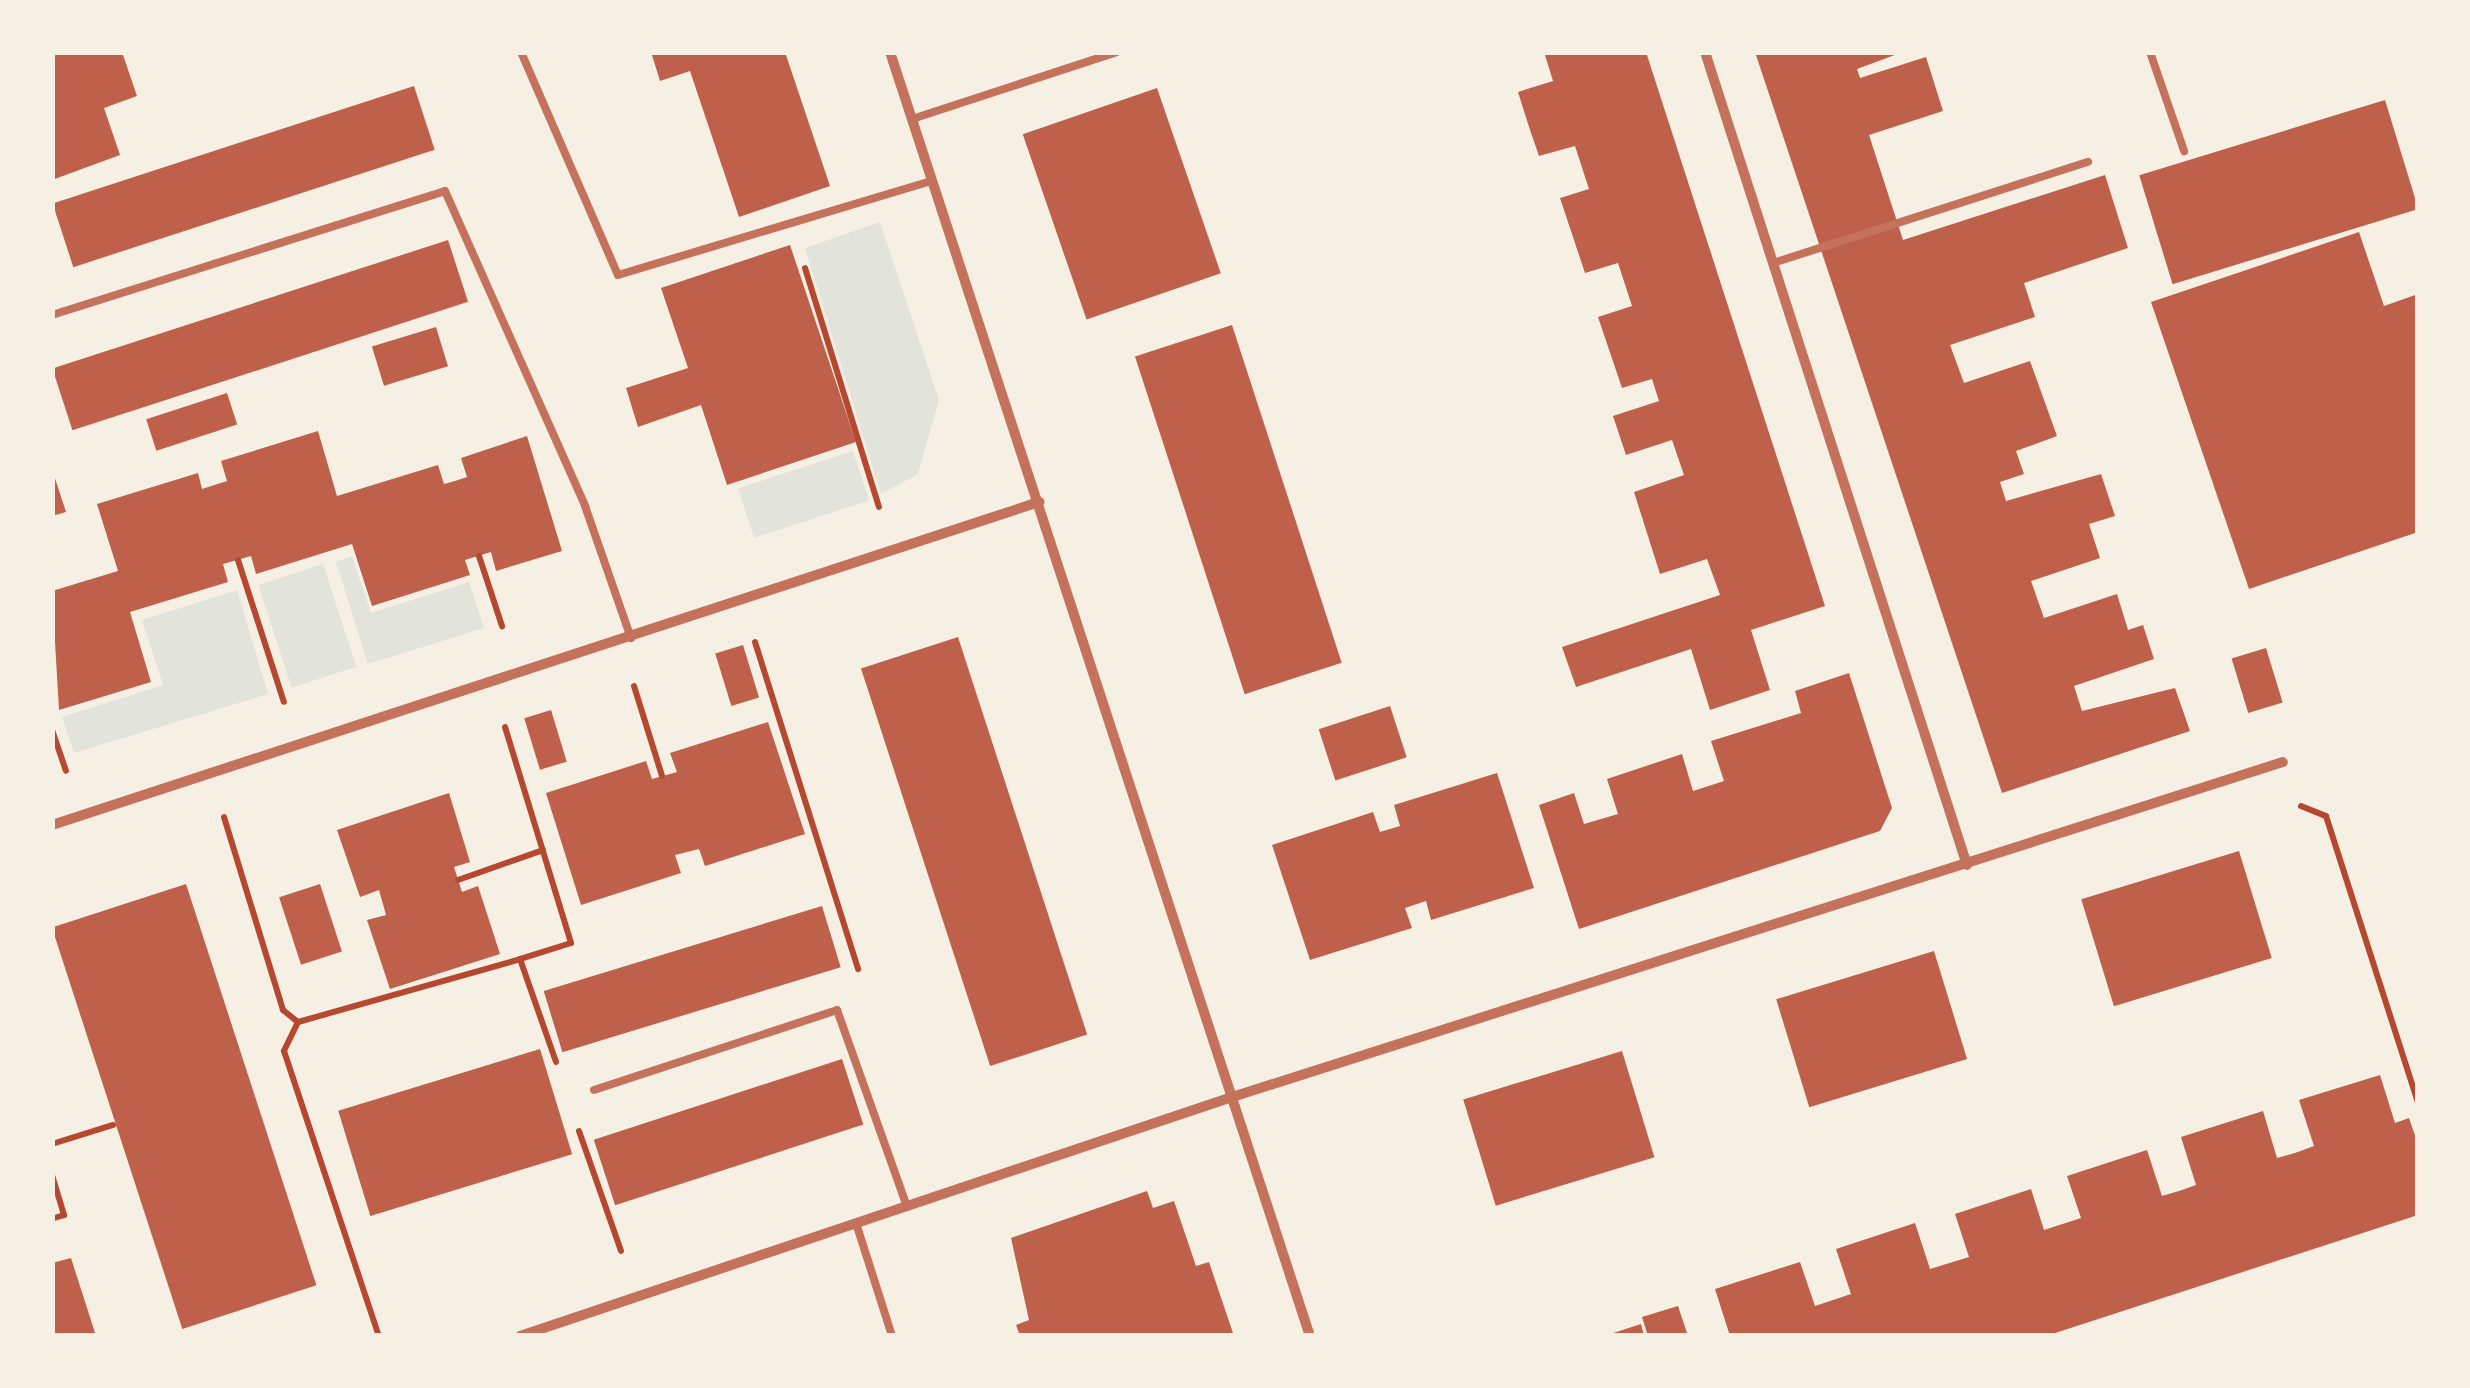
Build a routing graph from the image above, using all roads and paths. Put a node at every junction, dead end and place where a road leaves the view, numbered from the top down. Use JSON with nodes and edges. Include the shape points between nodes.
{"nodes":[{"id":1,"x":521,"y":52,"type":"edge"},
{"id":2,"x":890,"y":52,"type":"edge"},
{"id":3,"x":1117,"y":52,"type":"edge"},
{"id":4,"x":1705,"y":52,"type":"edge"},
{"id":5,"x":2150,"y":52,"type":"edge"},
{"id":6,"x":912,"y":118,"type":"junction"},
{"id":7,"x":2184,"y":151,"type":"dead end"},
{"id":8,"x":2088,"y":162,"type":"dead end"},
{"id":9,"x":932,"y":180,"type":"junction"},
{"id":10,"x":790,"y":224,"type":"junction"},
{"id":11,"x":1772,"y":263,"type":"junction"},
{"id":12,"x":52,"y":315,"type":"edge"},
{"id":13,"x":1039,"y":502,"type":"junction"},
{"id":14,"x":894,"y":551,"type":"junction"},
{"id":15,"x":479,"y":556,"type":"dead end"},
{"id":16,"x":238,"y":560,"type":"dead end"},
{"id":17,"x":742,"y":602,"type":"junction"},
{"id":18,"x":625,"y":640,"type":"junction"},
{"id":19,"x":518,"y":675,"type":"junction"},
{"id":20,"x":492,"y":683,"type":"junction"},
{"id":21,"x":299,"y":745,"type":"junction"},
{"id":22,"x":2283,"y":762,"type":"joint"},
{"id":23,"x":210,"y":773,"type":"junction"},
{"id":24,"x":662,"y":776,"type":"dead end"},
{"id":25,"x":52,"y":825,"type":"edge"},
{"id":26,"x":542,"y":850,"type":"junction"},
{"id":27,"x":1967,"y":865,"type":"junction"},
{"id":28,"x":458,"y":880,"type":"dead end"},
{"id":29,"x":520,"y":959,"type":"junction"},
{"id":30,"x":860,"y":975,"type":"dead end"},
{"id":31,"x":298,"y":1022,"type":"junction"},
{"id":32,"x":559,"y":1072,"type":"dead end"},
{"id":33,"x":594,"y":1090,"type":"dead end"},
{"id":34,"x":1229,"y":1098,"type":"junction"},
{"id":35,"x":2418,"y":1102,"type":"edge"},
{"id":36,"x":572,"y":1109,"type":"dead end"},
{"id":37,"x":114,"y":1125,"type":"dead end"},
{"id":38,"x":52,"y":1144,"type":"edge"},
{"id":39,"x":52,"y":1175,"type":"edge"},
{"id":40,"x":907,"y":1207,"type":"junction"},
{"id":41,"x":52,"y":1219,"type":"edge"},
{"id":42,"x":856,"y":1223,"type":"junction"},
{"id":43,"x":636,"y":1297,"type":"junction"},
{"id":44,"x":378,"y":1336,"type":"edge"},
{"id":45,"x":520,"y":1336,"type":"edge"},
{"id":46,"x":892,"y":1336,"type":"edge"},
{"id":47,"x":1310,"y":1336,"type":"edge"}],
"edges":[{"from":1,"to":10,"type":"lane","via":[[618,275]]},
{"from":2,"to":6,"type":"street"},
{"from":3,"to":6,"type":"lane"},
{"from":4,"to":11,"type":"street"},
{"from":5,"to":7,"type":"lane"},
{"from":6,"to":9,"type":"street"},
{"from":8,"to":11,"type":"lane"},
{"from":9,"to":10,"type":"lane"},
{"from":9,"to":13,"type":"street"},
{"from":10,"to":14,"type":"path"},
{"from":11,"to":27,"type":"street"},
{"from":12,"to":18,"type":"lane","via":[[444,191],[586,506]]},
{"from":13,"to":14,"type":"street"},
{"from":13,"to":34,"type":"street"},
{"from":14,"to":17,"type":"street"},
{"from":15,"to":19,"type":"path"},
{"from":16,"to":21,"type":"path"},
{"from":17,"to":18,"type":"street"},
{"from":17,"to":30,"type":"path"},
{"from":18,"to":19,"type":"street"},
{"from":18,"to":24,"type":"path"},
{"from":19,"to":20,"type":"street"},
{"from":20,"to":21,"type":"street"},
{"from":20,"to":26,"type":"path"},
{"from":21,"to":23,"type":"street"},
{"from":22,"to":27,"type":"street"},
{"from":22,"to":35,"type":"path","via":[[2292,803],[2326,816]]},
{"from":23,"to":25,"type":"street"},
{"from":23,"to":31,"type":"path","via":[[283,1010]]},
{"from":26,"to":28,"type":"path"},
{"from":26,"to":29,"type":"path","via":[[570,943]]},
{"from":27,"to":34,"type":"street"},
{"from":29,"to":31,"type":"path"},
{"from":29,"to":32,"type":"path"},
{"from":31,"to":44,"type":"path","via":[[284,1050]]},
{"from":33,"to":40,"type":"lane","via":[[837,1010]]},
{"from":34,"to":40,"type":"street"},
{"from":34,"to":47,"type":"street"},
{"from":36,"to":43,"type":"path"},
{"from":37,"to":38,"type":"path"},
{"from":39,"to":41,"type":"path","via":[[64,1215]]},
{"from":40,"to":42,"type":"street"},
{"from":42,"to":43,"type":"street"},
{"from":42,"to":46,"type":"lane"},
{"from":43,"to":45,"type":"street"}]}
